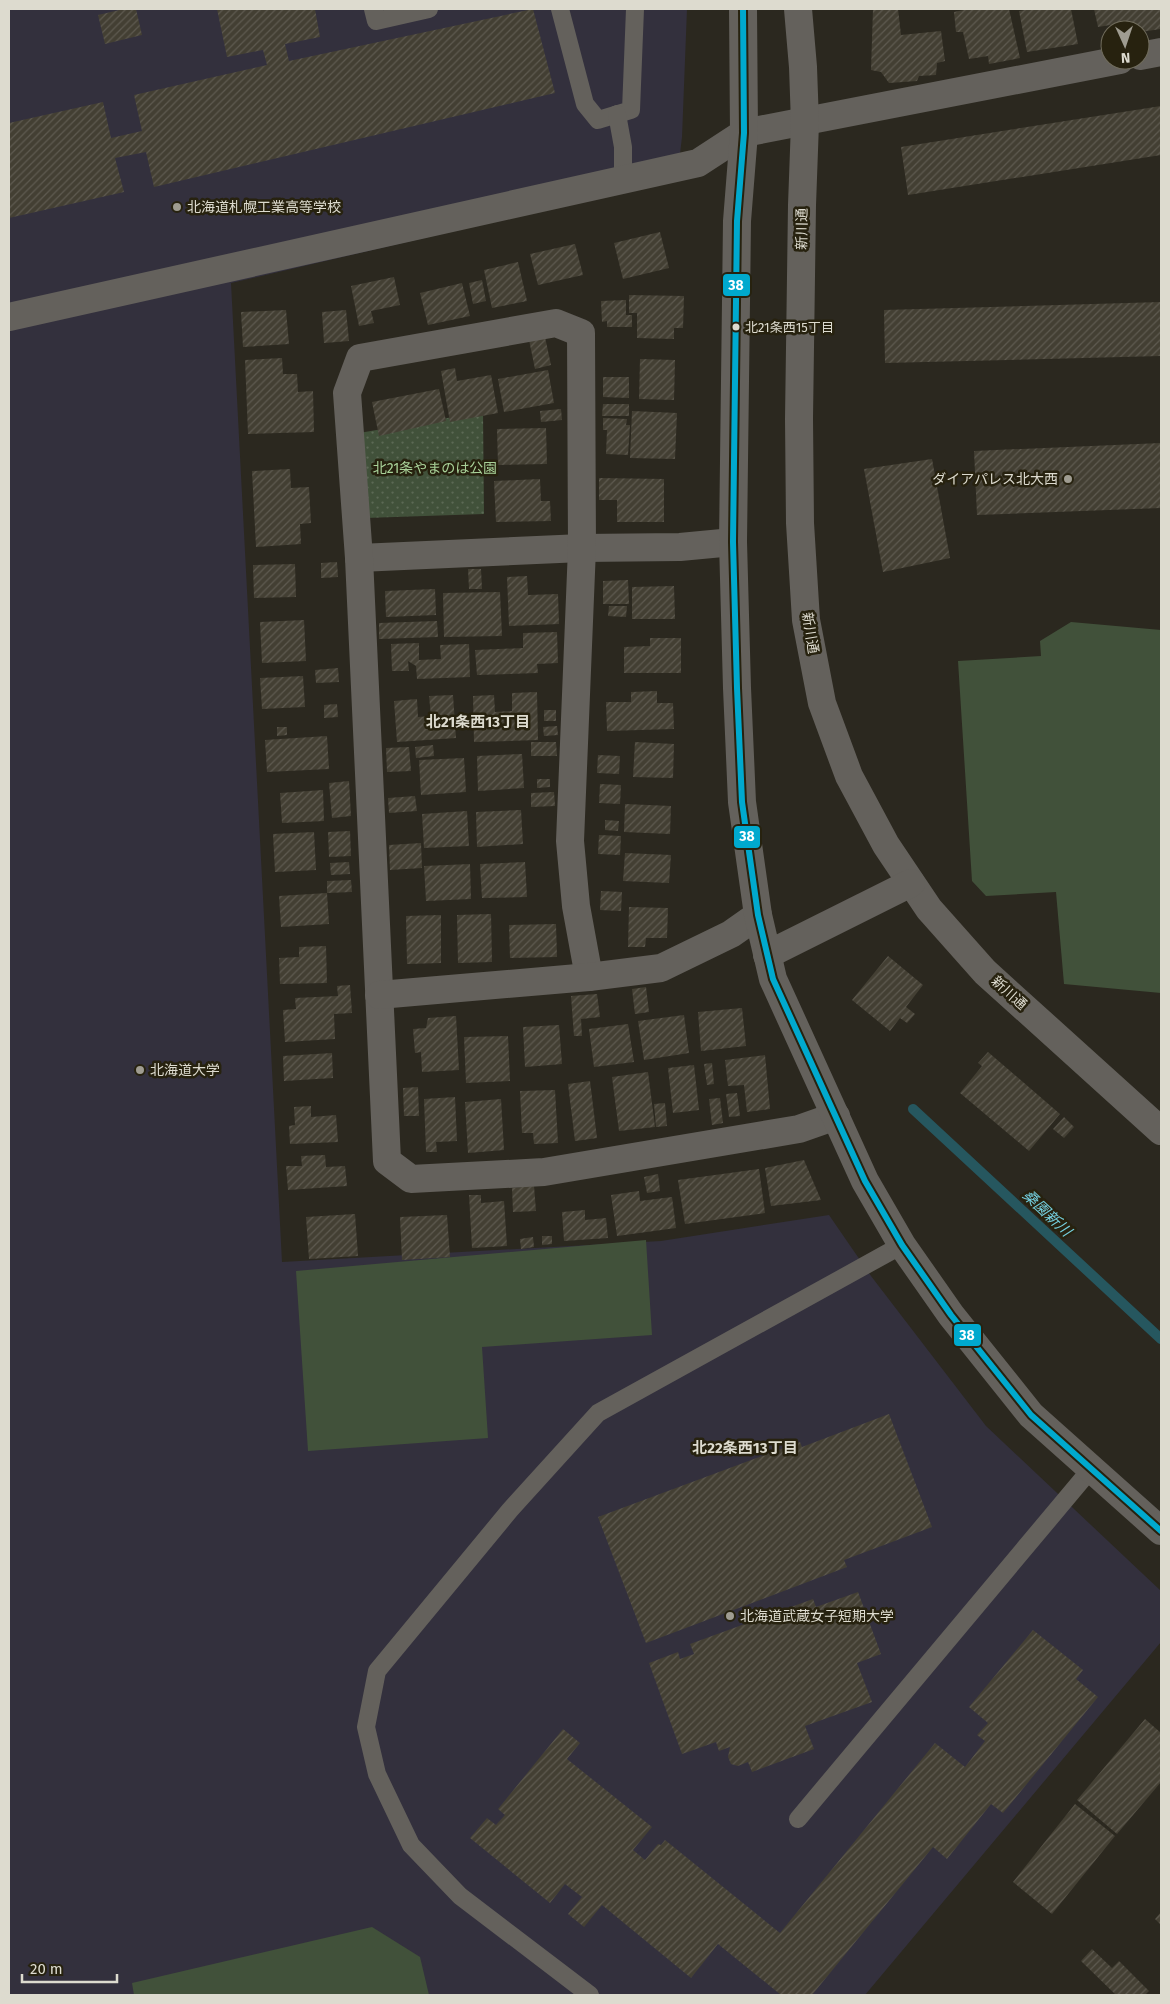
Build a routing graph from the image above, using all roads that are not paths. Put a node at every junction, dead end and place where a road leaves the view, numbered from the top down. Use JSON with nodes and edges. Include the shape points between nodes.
{"nodes":[{"id":1,"x":373,"y":9,"type":"edge"},
{"id":2,"x":429,"y":9,"type":"edge"},
{"id":3,"x":560,"y":9,"type":"edge"},
{"id":4,"x":635,"y":9,"type":"edge"},
{"id":5,"x":743,"y":9,"type":"edge"},
{"id":6,"x":798,"y":9,"type":"edge"},
{"id":7,"x":1100,"y":64,"type":"edge"},
{"id":8,"x":617,"y":114,"type":"junction"},
{"id":9,"x":805,"y":123,"type":"junction"},
{"id":10,"x":744,"y":134,"type":"junction"},
{"id":11,"x":623,"y":180,"type":"junction"},
{"id":12,"x":9,"y":317,"type":"edge"},
{"id":13,"x":733,"y":542,"type":"junction"},
{"id":14,"x":582,"y":548,"type":"junction"},
{"id":15,"x":359,"y":558,"type":"junction"},
{"id":16,"x":911,"y":883,"type":"junction"},
{"id":17,"x":758,"y":915,"type":"junction"},
{"id":18,"x":767,"y":955,"type":"junction"},
{"id":19,"x":589,"y":977,"type":"junction"},
{"id":20,"x":380,"y":995,"type":"junction"},
{"id":21,"x":836,"y":1116,"type":"junction"},
{"id":22,"x":1161,"y":1131,"type":"edge"},
{"id":23,"x":902,"y":1245,"type":"junction"},
{"id":24,"x":1091,"y":1469,"type":"junction"},
{"id":25,"x":1161,"y":1531,"type":"edge"},
{"id":26,"x":798,"y":1819,"type":"dead end"},
{"id":27,"x":590,"y":1995,"type":"edge"}],
"edges":[{"from":1,"to":2,"type":"lane","via":[[376,20]]},
{"from":3,"to":8,"type":"lane","via":[[585,104],[598,120]]},
{"from":4,"to":8,"type":"lane","via":[[631,110]]},
{"from":5,"to":10,"type":"street"},
{"from":6,"to":9,"type":"street","name":"新川通"},
{"from":7,"to":9,"type":"street"},
{"from":8,"to":11,"type":"lane","via":[[623,147]]},
{"from":9,"to":10,"type":"street"},
{"from":9,"to":16,"type":"street","name":"新川通","via":[[799,419],[800,522],[806,620],[822,703],[849,776],[886,845]]},
{"from":10,"to":11,"type":"street","via":[[698,163]]},
{"from":10,"to":13,"type":"street","via":[[737,221]]},
{"from":11,"to":12,"type":"street"},
{"from":13,"to":14,"type":"street","via":[[680,547]]},
{"from":13,"to":17,"type":"street","via":[[742,802]]},
{"from":14,"to":15,"type":"street"},
{"from":14,"to":15,"type":"street","via":[[582,333],[556,323],[360,358],[347,393]]},
{"from":14,"to":19,"type":"street","via":[[570,841],[576,906]]},
{"from":15,"to":20,"type":"street"},
{"from":16,"to":18,"type":"street"},
{"from":16,"to":22,"type":"street","name":"新川通","via":[[929,909],[985,972]]},
{"from":17,"to":18,"type":"street"},
{"from":17,"to":19,"type":"street","via":[[731,934],[661,968]]},
{"from":18,"to":21,"type":"street","via":[[773,979]]},
{"from":19,"to":20,"type":"street"},
{"from":20,"to":21,"type":"street","via":[[387,1161],[411,1179],[544,1172],[799,1130]]},
{"from":21,"to":23,"type":"street","via":[[865,1181]]},
{"from":23,"to":24,"type":"street","via":[[951,1315],[1031,1415]]},
{"from":23,"to":27,"type":"lane","via":[[598,1413],[510,1510],[377,1670],[366,1727],[377,1774],[411,1845],[460,1896]]},
{"from":24,"to":25,"type":"street"},
{"from":24,"to":26,"type":"lane"}]}
